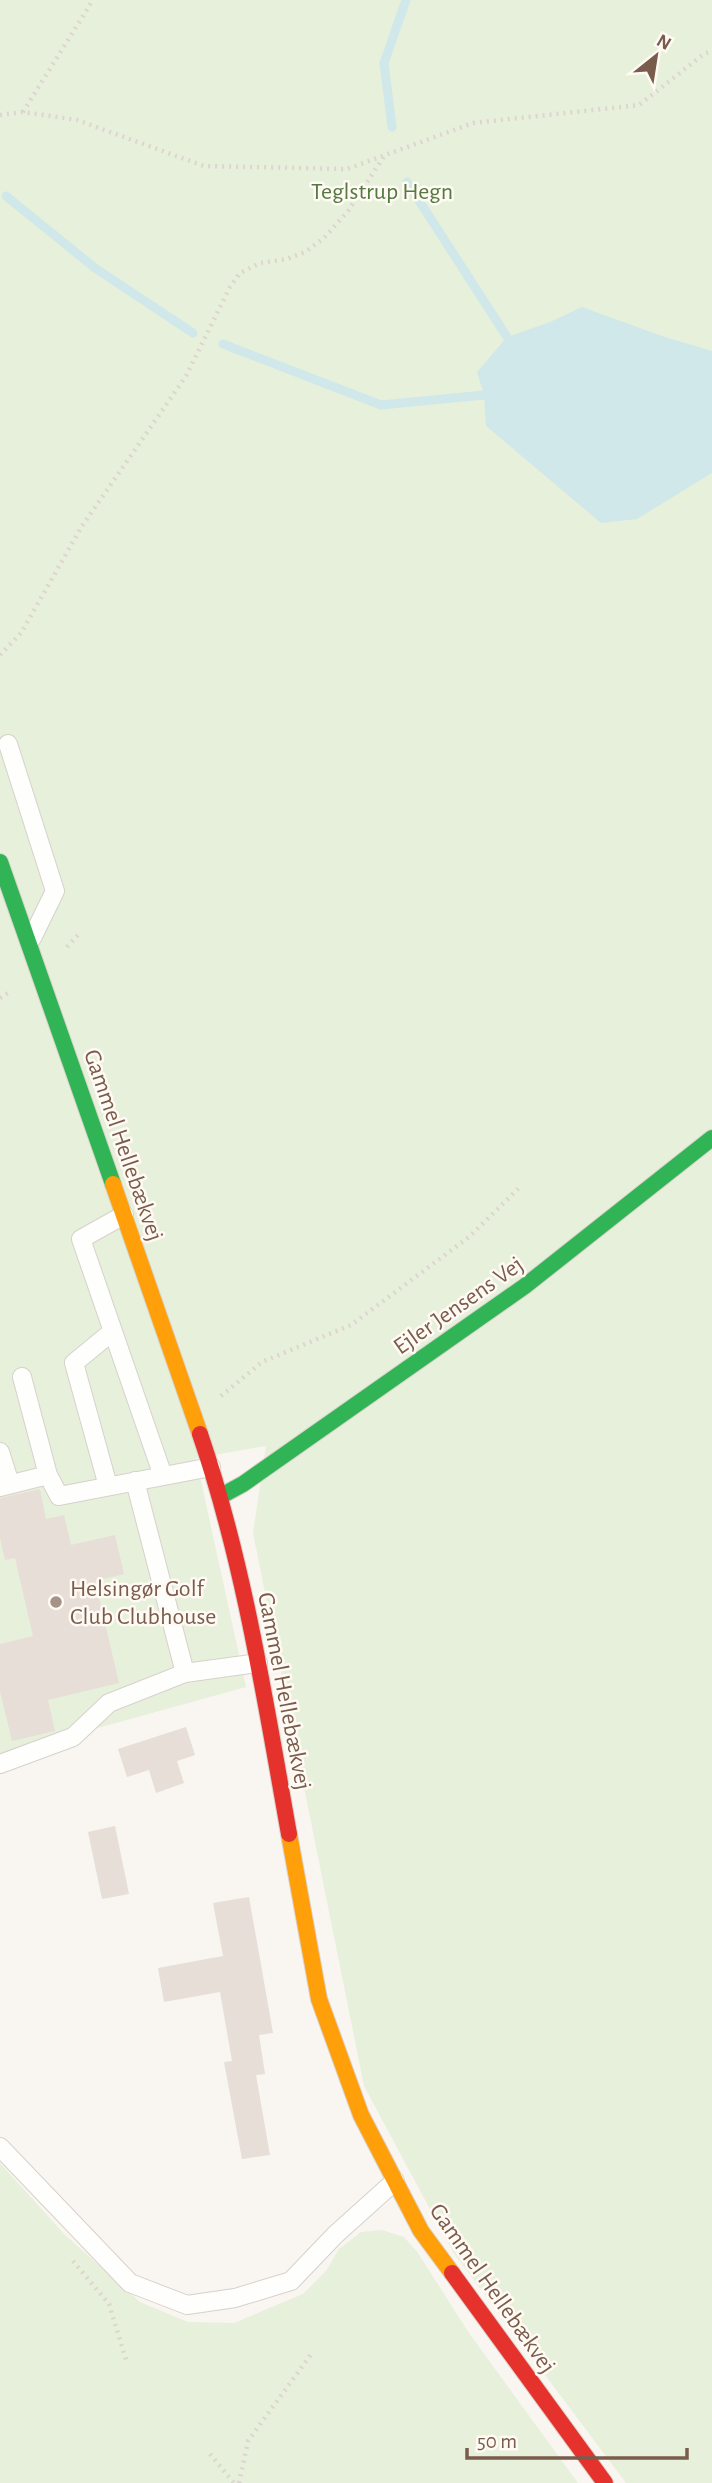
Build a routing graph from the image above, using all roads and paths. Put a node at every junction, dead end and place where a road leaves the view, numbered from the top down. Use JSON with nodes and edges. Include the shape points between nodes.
{"nodes":[{"id":1,"x":93,"y":0,"type":"edge"},
{"id":2,"x":712,"y":51,"type":"edge"},
{"id":3,"x":23,"y":112,"type":"junction"},
{"id":4,"x":0,"y":116,"type":"edge"},
{"id":5,"x":386,"y":155,"type":"junction"},
{"id":6,"x":0,"y":655,"type":"edge"},
{"id":7,"x":8,"y":744,"type":"dead end"},
{"id":8,"x":0,"y":862,"type":"edge"},
{"id":9,"x":30,"y":942,"type":"junction"},
{"id":10,"x":712,"y":1138,"type":"edge"},
{"id":11,"x":521,"y":1186,"type":"dead end"},
{"id":12,"x":124,"y":1215,"type":"junction"},
{"id":13,"x":113,"y":1331,"type":"junction"},
{"id":14,"x":22,"y":1377,"type":"dead end"},
{"id":15,"x":195,"y":1420,"type":"junction"},
{"id":16,"x":0,"y":1452,"type":"edge"},
{"id":17,"x":211,"y":1467,"type":"junction"},
{"id":18,"x":48,"y":1475,"type":"junction"},
{"id":19,"x":163,"y":1476,"type":"junction"},
{"id":20,"x":135,"y":1481,"type":"junction"},
{"id":21,"x":5,"y":1485,"type":"edge"},
{"id":22,"x":108,"y":1486,"type":"junction"},
{"id":23,"x":221,"y":1496,"type":"junction"},
{"id":24,"x":258,"y":1663,"type":"junction"},
{"id":25,"x":185,"y":1673,"type":"junction"},
{"id":26,"x":0,"y":1764,"type":"edge"},
{"id":27,"x":0,"y":2147,"type":"edge"},
{"id":28,"x":395,"y":2182,"type":"junction"},
{"id":29,"x":67,"y":2254,"type":"dead end"},
{"id":30,"x":312,"y":2353,"type":"dead end"},
{"id":31,"x":127,"y":2364,"type":"dead end"},
{"id":32,"x":210,"y":2454,"type":"dead end"},
{"id":33,"x":237,"y":2483,"type":"edge"},
{"id":34,"x":605,"y":2483,"type":"edge"}],
"edges":[{"from":1,"to":3,"type":"path"},
{"from":2,"to":5,"type":"path","via":[[639,105],[473,123]]},
{"from":3,"to":4,"type":"path"},
{"from":3,"to":5,"type":"path","via":[[76,120],[204,166],[347,169]]},
{"from":5,"to":6,"type":"path","via":[[324,238],[305,252],[240,273],[186,376],[82,526],[21,633]]},
{"from":7,"to":9,"type":"lane","via":[[55,891]]},
{"from":8,"to":9,"type":"street","name":"Gammel Hellebækvej"},
{"from":9,"to":12,"type":"street","name":"Gammel Hellebækvej"},
{"from":10,"to":23,"type":"street","name":"Ejler Jensens Vej","via":[[525,1286]]},
{"from":11,"to":15,"type":"path","via":[[469,1237],[351,1325],[262,1362]]},
{"from":12,"to":13,"type":"lane","via":[[81,1239]]},
{"from":12,"to":15,"type":"street","name":"Gammel Hellebækvej"},
{"from":13,"to":19,"type":"lane"},
{"from":13,"to":22,"type":"lane","via":[[75,1363]]},
{"from":14,"to":18,"type":"lane"},
{"from":15,"to":17,"type":"street","name":"Gammel Hellebækvej"},
{"from":16,"to":21,"type":"lane"},
{"from":17,"to":19,"type":"lane"},
{"from":17,"to":23,"type":"street","name":"Gammel Hellebækvej"},
{"from":18,"to":21,"type":"lane"},
{"from":18,"to":22,"type":"lane","via":[[59,1496]]},
{"from":19,"to":20,"type":"lane"},
{"from":20,"to":22,"type":"lane"},
{"from":20,"to":25,"type":"lane"},
{"from":23,"to":24,"type":"street","name":"Gammel Hellebækvej"},
{"from":24,"to":25,"type":"lane"},
{"from":24,"to":28,"type":"street","name":"Gammel Hellebækvej","via":[[319,1999],[361,2115]]},
{"from":25,"to":26,"type":"lane","via":[[109,1703],[73,1737]]},
{"from":27,"to":28,"type":"lane","via":[[130,2283],[187,2305],[235,2298],[291,2281]]},
{"from":28,"to":34,"type":"street","name":"Gammel Hellebækvej","via":[[421,2231]]},
{"from":29,"to":31,"type":"path","via":[[109,2304]]},
{"from":30,"to":33,"type":"path","via":[[248,2441]]},
{"from":32,"to":33,"type":"path"}]}
